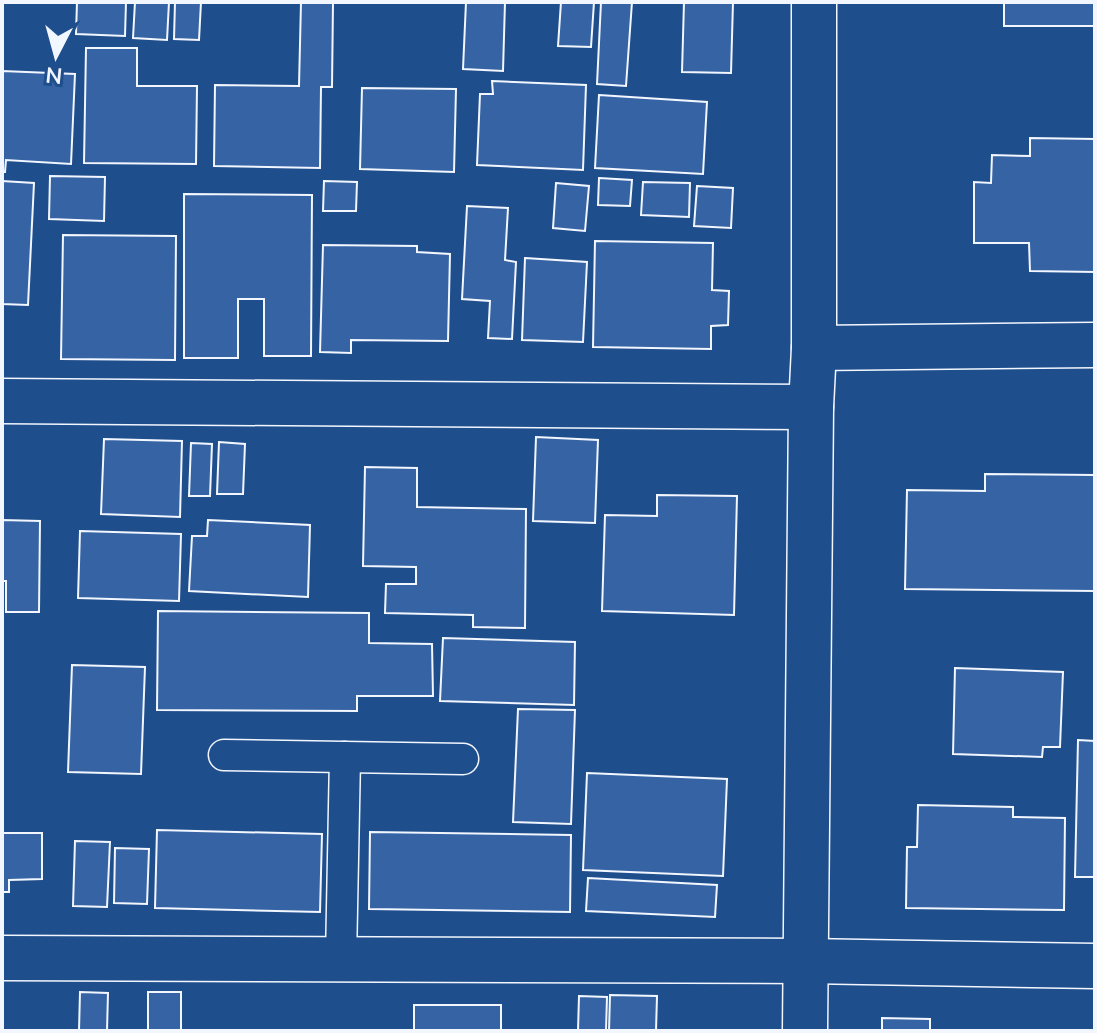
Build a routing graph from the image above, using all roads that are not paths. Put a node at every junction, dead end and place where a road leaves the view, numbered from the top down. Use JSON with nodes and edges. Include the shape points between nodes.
{"nodes":[{"id":1,"x":814,"y":2,"type":"edge"},
{"id":2,"x":1095,"y":345,"type":"edge"},
{"id":3,"x":814,"y":348,"type":"junction"},
{"id":4,"x":2,"y":401,"type":"edge"},
{"id":5,"x":811,"y":407,"type":"junction"},
{"id":6,"x":224,"y":755,"type":"dead end"},
{"id":7,"x":345,"y":757,"type":"junction"},
{"id":8,"x":463,"y":759,"type":"dead end"},
{"id":9,"x":2,"y":958,"type":"edge"},
{"id":10,"x":341,"y":959,"type":"junction"},
{"id":11,"x":806,"y":961,"type":"junction"},
{"id":12,"x":1095,"y":966,"type":"edge"},
{"id":13,"x":805,"y":1031,"type":"edge"}],
"edges":[{"from":1,"to":3,"type":"street"},
{"from":2,"to":3,"type":"street"},
{"from":3,"to":5,"type":"street"},
{"from":4,"to":5,"type":"street"},
{"from":5,"to":11,"type":"street"},
{"from":6,"to":7,"type":"lane"},
{"from":7,"to":8,"type":"lane"},
{"from":7,"to":10,"type":"lane"},
{"from":9,"to":10,"type":"street"},
{"from":10,"to":11,"type":"street"},
{"from":11,"to":12,"type":"street"},
{"from":11,"to":13,"type":"street"}]}
